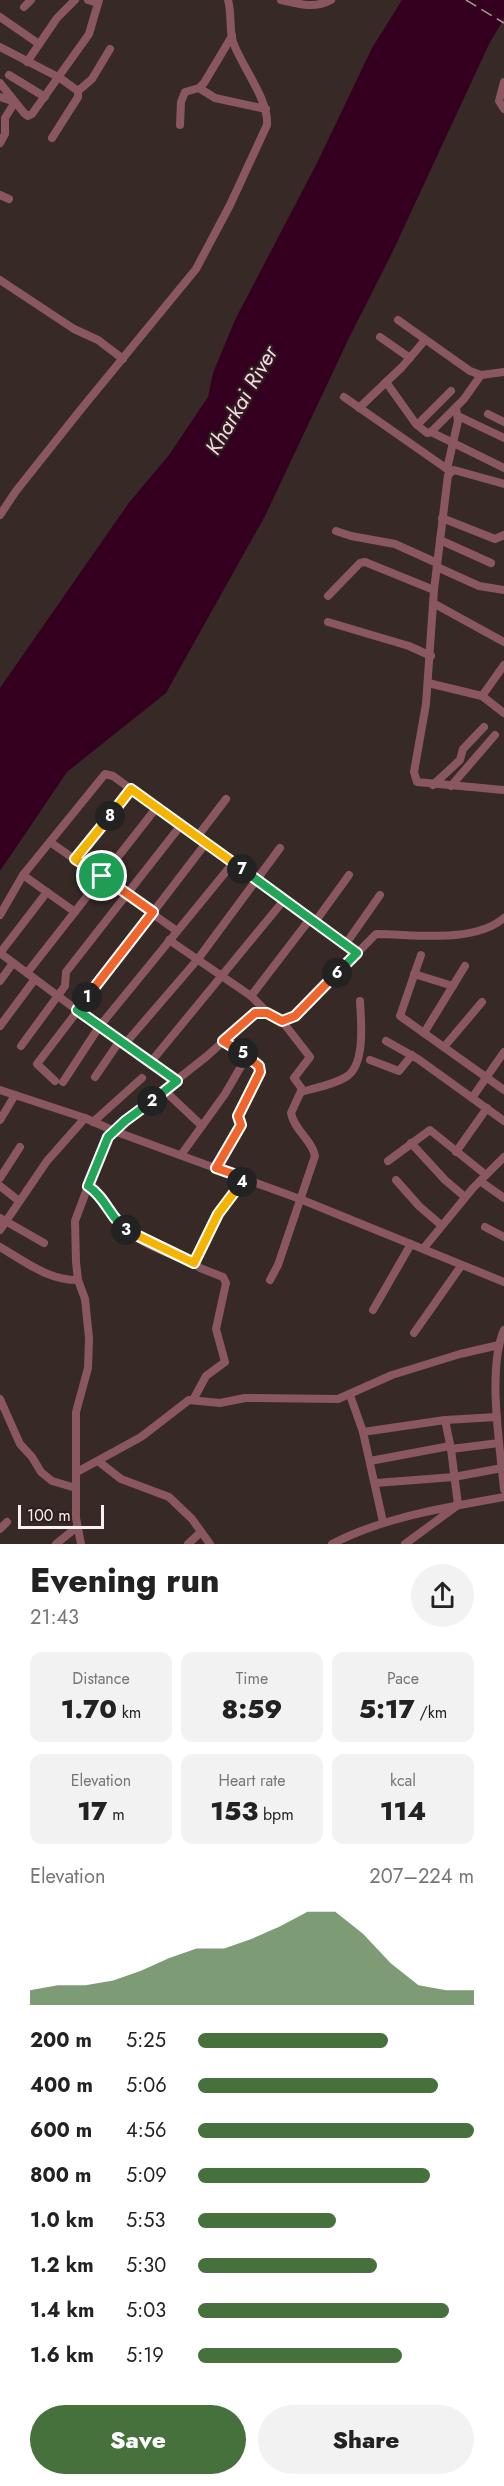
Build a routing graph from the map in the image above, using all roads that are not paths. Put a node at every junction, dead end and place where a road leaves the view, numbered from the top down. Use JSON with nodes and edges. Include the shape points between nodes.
{"nodes":[{"id":1,"x":31,"y":0,"type":"edge"},
{"id":2,"x":75,"y":0,"type":"edge"},
{"id":3,"x":88,"y":0,"type":"edge"},
{"id":4,"x":228,"y":0,"type":"edge"},
{"id":5,"x":281,"y":0,"type":"edge"},
{"id":6,"x":331,"y":0,"type":"edge"},
{"id":7,"x":98,"y":2,"type":"edge"},
{"id":8,"x":24,"y":7,"type":"dead end"},
{"id":9,"x":0,"y":17,"type":"edge"},
{"id":10,"x":232,"y":36,"type":"junction"},
{"id":11,"x":39,"y":44,"type":"junction"},
{"id":12,"x":0,"y":47,"type":"edge"},
{"id":13,"x":110,"y":49,"type":"dead end"},
{"id":14,"x":27,"y":62,"type":"junction"},
{"id":15,"x":9,"y":75,"type":"dead end"},
{"id":16,"x":60,"y":78,"type":"junction"},
{"id":17,"x":0,"y":82,"type":"edge"},
{"id":18,"x":504,"y":82,"type":"edge"},
{"id":19,"x":199,"y":88,"type":"junction"},
{"id":20,"x":78,"y":91,"type":"junction"},
{"id":21,"x":0,"y":97,"type":"edge"},
{"id":22,"x":45,"y":97,"type":"junction"},
{"id":23,"x":15,"y":102,"type":"junction"},
{"id":24,"x":266,"y":109,"type":"junction"},
{"id":25,"x":504,"y":109,"type":"edge"},
{"id":26,"x":180,"y":125,"type":"dead end"},
{"id":27,"x":3,"y":129,"type":"edge"},
{"id":28,"x":52,"y":138,"type":"dead end"},
{"id":29,"x":0,"y":143,"type":"edge"},
{"id":30,"x":0,"y":195,"type":"edge"},
{"id":31,"x":9,"y":199,"type":"dead end"},
{"id":32,"x":0,"y":280,"type":"edge"},
{"id":33,"x":398,"y":320,"type":"dead end"},
{"id":34,"x":380,"y":338,"type":"dead end"},
{"id":35,"x":425,"y":340,"type":"junction"},
{"id":36,"x":410,"y":358,"type":"junction"},
{"id":37,"x":123,"y":359,"type":"junction"},
{"id":38,"x":504,"y":372,"type":"edge"},
{"id":39,"x":482,"y":375,"type":"junction"},
{"id":40,"x":386,"y":382,"type":"junction"},
{"id":41,"x":451,"y":391,"type":"dead end"},
{"id":42,"x":344,"y":397,"type":"dead end"},
{"id":43,"x":359,"y":408,"type":"junction"},
{"id":44,"x":457,"y":412,"type":"junction"},
{"id":45,"x":488,"y":414,"type":"dead end"},
{"id":46,"x":504,"y":422,"type":"edge"},
{"id":47,"x":417,"y":425,"type":"junction"},
{"id":48,"x":431,"y":432,"type":"junction"},
{"id":49,"x":504,"y":438,"type":"edge"},
{"id":50,"x":453,"y":442,"type":"junction"},
{"id":51,"x":504,"y":468,"type":"edge"},
{"id":52,"x":448,"y":470,"type":"junction"},
{"id":53,"x":504,"y":484,"type":"edge"},
{"id":54,"x":0,"y":516,"type":"edge"},
{"id":55,"x":442,"y":518,"type":"junction"},
{"id":56,"x":336,"y":531,"type":"dead end"},
{"id":57,"x":504,"y":535,"type":"edge"},
{"id":58,"x":440,"y":540,"type":"junction"},
{"id":59,"x":491,"y":563,"type":"dead end"},
{"id":60,"x":437,"y":565,"type":"junction"},
{"id":61,"x":434,"y":590,"type":"junction"},
{"id":62,"x":504,"y":590,"type":"edge"},
{"id":63,"x":328,"y":597,"type":"dead end"},
{"id":64,"x":433,"y":603,"type":"junction"},
{"id":65,"x":328,"y":622,"type":"dead end"},
{"id":66,"x":504,"y":642,"type":"edge"},
{"id":67,"x":431,"y":656,"type":"junction"},
{"id":68,"x":504,"y":665,"type":"edge"},
{"id":69,"x":428,"y":683,"type":"junction"},
{"id":70,"x":482,"y":696,"type":"junction"},
{"id":71,"x":504,"y":713,"type":"edge"},
{"id":72,"x":484,"y":727,"type":"dead end"},
{"id":73,"x":495,"y":735,"type":"dead end"},
{"id":74,"x":433,"y":784,"type":"junction"},
{"id":75,"x":451,"y":786,"type":"junction"},
{"id":76,"x":131,"y":789,"type":"junction"},
{"id":77,"x":504,"y":790,"type":"edge"},
{"id":78,"x":226,"y":799,"type":"dead end"},
{"id":79,"x":157,"y":807,"type":"junction"},
{"id":80,"x":181,"y":825,"type":"junction"},
{"id":81,"x":197,"y":837,"type":"junction"},
{"id":82,"x":50,"y":842,"type":"junction"},
{"id":83,"x":206,"y":843,"type":"junction"},
{"id":84,"x":280,"y":848,"type":"dead end"},
{"id":85,"x":75,"y":859,"type":"junction"},
{"id":86,"x":233,"y":863,"type":"junction"},
{"id":87,"x":23,"y":875,"type":"junction"},
{"id":88,"x":349,"y":875,"type":"dead end"},
{"id":89,"x":102,"y":876,"type":"junction"},
{"id":90,"x":257,"y":880,"type":"junction"},
{"id":91,"x":47,"y":892,"type":"junction"},
{"id":92,"x":128,"y":894,"type":"junction"},
{"id":93,"x":380,"y":895,"type":"dead end"},
{"id":94,"x":284,"y":900,"type":"junction"},
{"id":95,"x":75,"y":912,"type":"junction"},
{"id":96,"x":153,"y":912,"type":"junction"},
{"id":97,"x":0,"y":915,"type":"edge"},
{"id":98,"x":504,"y":918,"type":"edge"},
{"id":99,"x":312,"y":920,"type":"junction"},
{"id":100,"x":177,"y":931,"type":"junction"},
{"id":101,"x":169,"y":940,"type":"junction"},
{"id":102,"x":345,"y":945,"type":"junction"},
{"id":103,"x":357,"y":953,"type":"junction"},
{"id":104,"x":421,"y":955,"type":"dead end"},
{"id":105,"x":198,"y":959,"type":"junction"},
{"id":106,"x":13,"y":963,"type":"junction"},
{"id":107,"x":465,"y":966,"type":"dead end"},
{"id":108,"x":27,"y":973,"type":"junction"},
{"id":109,"x":414,"y":974,"type":"junction"},
{"id":110,"x":223,"y":976,"type":"junction"},
{"id":111,"x":35,"y":979,"type":"junction"},
{"id":112,"x":0,"y":981,"type":"edge"},
{"id":113,"x":453,"y":986,"type":"junction"},
{"id":114,"x":58,"y":996,"type":"junction"},
{"id":115,"x":251,"y":996,"type":"junction"},
{"id":116,"x":360,"y":1001,"type":"dead end"},
{"id":117,"x":482,"y":1002,"type":"dead end"},
{"id":118,"x":77,"y":1010,"type":"junction"},
{"id":119,"x":267,"y":1013,"type":"junction"},
{"id":120,"x":282,"y":1021,"type":"junction"},
{"id":121,"x":0,"y":1026,"type":"edge"},
{"id":122,"x":99,"y":1027,"type":"junction"},
{"id":123,"x":424,"y":1033,"type":"junction"},
{"id":124,"x":223,"y":1041,"type":"junction"},
{"id":125,"x":387,"y":1041,"type":"dead end"},
{"id":126,"x":122,"y":1044,"type":"junction"},
{"id":127,"x":21,"y":1046,"type":"dead end"},
{"id":128,"x":444,"y":1047,"type":"junction"},
{"id":129,"x":504,"y":1052,"type":"edge"},
{"id":130,"x":412,"y":1055,"type":"junction"},
{"id":131,"x":247,"y":1056,"type":"junction"},
{"id":132,"x":370,"y":1060,"type":"dead end"},
{"id":133,"x":150,"y":1063,"type":"junction"},
{"id":134,"x":95,"y":1077,"type":"dead end"},
{"id":135,"x":142,"y":1078,"type":"dead end"},
{"id":136,"x":487,"y":1078,"type":"junction"},
{"id":137,"x":177,"y":1081,"type":"junction"},
{"id":138,"x":0,"y":1089,"type":"edge"},
{"id":139,"x":504,"y":1089,"type":"edge"},
{"id":140,"x":165,"y":1091,"type":"junction"},
{"id":141,"x":301,"y":1092,"type":"junction"},
{"id":142,"x":15,"y":1095,"type":"junction"},
{"id":143,"x":472,"y":1098,"type":"junction"},
{"id":144,"x":487,"y":1108,"type":"junction"},
{"id":145,"x":0,"y":1120,"type":"edge"},
{"id":146,"x":89,"y":1120,"type":"junction"},
{"id":147,"x":504,"y":1121,"type":"edge"},
{"id":148,"x":202,"y":1126,"type":"junction"},
{"id":149,"x":116,"y":1131,"type":"junction"},
{"id":150,"x":411,"y":1143,"type":"junction"},
{"id":151,"x":20,"y":1147,"type":"dead end"},
{"id":152,"x":456,"y":1152,"type":"junction"},
{"id":153,"x":181,"y":1155,"type":"junction"},
{"id":154,"x":504,"y":1157,"type":"edge"},
{"id":155,"x":388,"y":1161,"type":"dead end"},
{"id":156,"x":216,"y":1168,"type":"junction"},
{"id":157,"x":0,"y":1178,"type":"edge"},
{"id":158,"x":245,"y":1178,"type":"junction"},
{"id":159,"x":483,"y":1178,"type":"junction"},
{"id":160,"x":396,"y":1180,"type":"dead end"},
{"id":161,"x":0,"y":1186,"type":"edge"},
{"id":162,"x":88,"y":1186,"type":"junction"},
{"id":163,"x":465,"y":1197,"type":"junction"},
{"id":164,"x":504,"y":1198,"type":"edge"},
{"id":165,"x":300,"y":1199,"type":"junction"},
{"id":166,"x":19,"y":1201,"type":"junction"},
{"id":167,"x":3,"y":1220,"type":"edge"},
{"id":168,"x":441,"y":1225,"type":"junction"},
{"id":169,"x":485,"y":1227,"type":"dead end"},
{"id":170,"x":0,"y":1230,"type":"edge"},
{"id":171,"x":504,"y":1236,"type":"edge"},
{"id":172,"x":44,"y":1243,"type":"dead end"},
{"id":173,"x":411,"y":1244,"type":"junction"},
{"id":174,"x":0,"y":1247,"type":"edge"},
{"id":175,"x":423,"y":1249,"type":"junction"},
{"id":176,"x":194,"y":1263,"type":"junction"},
{"id":177,"x":461,"y":1266,"type":"junction"},
{"id":178,"x":502,"y":1279,"type":"edge"},
{"id":179,"x":78,"y":1280,"type":"junction"},
{"id":180,"x":270,"y":1280,"type":"dead end"},
{"id":181,"x":373,"y":1310,"type":"dead end"},
{"id":182,"x":504,"y":1330,"type":"edge"},
{"id":183,"x":414,"y":1332,"type":"dead end"},
{"id":184,"x":501,"y":1341,"type":"edge"},
{"id":185,"x":350,"y":1395,"type":"junction"},
{"id":186,"x":0,"y":1399,"type":"edge"},
{"id":187,"x":193,"y":1400,"type":"junction"},
{"id":188,"x":497,"y":1417,"type":"junction"},
{"id":189,"x":445,"y":1420,"type":"junction"},
{"id":190,"x":363,"y":1432,"type":"junction"},
{"id":191,"x":499,"y":1443,"type":"junction"},
{"id":192,"x":451,"y":1448,"type":"junction"},
{"id":193,"x":502,"y":1452,"type":"edge"},
{"id":194,"x":98,"y":1461,"type":"junction"},
{"id":195,"x":370,"y":1461,"type":"junction"},
{"id":196,"x":502,"y":1468,"type":"junction"},
{"id":197,"x":77,"y":1472,"type":"junction"},
{"id":198,"x":454,"y":1477,"type":"junction"},
{"id":199,"x":376,"y":1483,"type":"junction"},
{"id":200,"x":76,"y":1488,"type":"junction"},
{"id":201,"x":504,"y":1489,"type":"edge"},
{"id":202,"x":504,"y":1497,"type":"edge"},
{"id":203,"x":458,"y":1505,"type":"junction"},
{"id":204,"x":7,"y":1522,"type":"dead end"},
{"id":205,"x":383,"y":1522,"type":"junction"},
{"id":206,"x":77,"y":1527,"type":"junction"},
{"id":207,"x":0,"y":1529,"type":"edge"},
{"id":208,"x":201,"y":1532,"type":"junction"},
{"id":209,"x":412,"y":1537,"type":"junction"},
{"id":210,"x":334,"y":1543,"type":"edge"},
{"id":211,"x":56,"y":1544,"type":"edge"},
{"id":212,"x":81,"y":1544,"type":"edge"},
{"id":213,"x":188,"y":1544,"type":"edge"},
{"id":214,"x":210,"y":1544,"type":"edge"},
{"id":215,"x":405,"y":1544,"type":"edge"},
{"id":216,"x":422,"y":1544,"type":"edge"}],
"edges":[{"from":1,"to":8,"type":"street"},
{"from":2,"to":11,"type":"street"},
{"from":3,"to":7,"type":"street"},
{"from":4,"to":10,"type":"street"},
{"from":5,"to":6,"type":"street","via":[[310,6]]},
{"from":7,"to":16,"type":"street","via":[[90,34]]},
{"from":9,"to":11,"type":"street"},
{"from":10,"to":19,"type":"street"},
{"from":10,"to":24,"type":"street"},
{"from":11,"to":14,"type":"street"},
{"from":12,"to":14,"type":"street"},
{"from":13,"to":20,"type":"street","via":[[92,79]]},
{"from":14,"to":16,"type":"street"},
{"from":15,"to":22,"type":"street"},
{"from":16,"to":20,"type":"street"},
{"from":16,"to":22,"type":"street"},
{"from":17,"to":23,"type":"street"},
{"from":18,"to":25,"type":"street","via":[[499,101]]},
{"from":19,"to":24,"type":"street","via":[[215,98]]},
{"from":19,"to":26,"type":"street","via":[[184,92]]},
{"from":20,"to":28,"type":"street"},
{"from":21,"to":23,"type":"street"},
{"from":22,"to":23,"type":"street","via":[[30,116]]},
{"from":23,"to":27,"type":"street"},
{"from":24,"to":37,"type":"street","via":[[267,124],[201,261]]},
{"from":27,"to":29,"type":"street","via":[[5,136]]},
{"from":30,"to":31,"type":"street"},
{"from":32,"to":37,"type":"street"},
{"from":33,"to":35,"type":"street"},
{"from":34,"to":36,"type":"street"},
{"from":35,"to":36,"type":"street"},
{"from":35,"to":39,"type":"street"},
{"from":36,"to":40,"type":"street"},
{"from":37,"to":54,"type":"street"},
{"from":38,"to":39,"type":"street"},
{"from":39,"to":44,"type":"street"},
{"from":40,"to":43,"type":"street"},
{"from":40,"to":47,"type":"street"},
{"from":41,"to":47,"type":"street"},
{"from":42,"to":43,"type":"street"},
{"from":43,"to":52,"type":"street"},
{"from":44,"to":48,"type":"street"},
{"from":44,"to":49,"type":"street"},
{"from":44,"to":50,"type":"street"},
{"from":45,"to":46,"type":"street"},
{"from":47,"to":48,"type":"street"},
{"from":48,"to":50,"type":"street"},
{"from":50,"to":51,"type":"street"},
{"from":50,"to":52,"type":"street"},
{"from":52,"to":53,"type":"street"},
{"from":52,"to":55,"type":"street"},
{"from":55,"to":57,"type":"street","via":[[495,539]]},
{"from":55,"to":58,"type":"street"},
{"from":56,"to":60,"type":"street","via":[[395,544]]},
{"from":58,"to":59,"type":"street"},
{"from":58,"to":60,"type":"street"},
{"from":60,"to":61,"type":"street"},
{"from":60,"to":62,"type":"street","via":[[479,586]]},
{"from":61,"to":63,"type":"street","via":[[362,562]]},
{"from":61,"to":64,"type":"street"},
{"from":64,"to":66,"type":"street"},
{"from":64,"to":67,"type":"street"},
{"from":65,"to":67,"type":"street"},
{"from":67,"to":69,"type":"street"},
{"from":68,"to":70,"type":"street"},
{"from":69,"to":70,"type":"street"},
{"from":69,"to":74,"type":"street","via":[[414,777],[417,782]]},
{"from":70,"to":71,"type":"street"},
{"from":72,"to":74,"type":"street","via":[[463,749],[460,760]]},
{"from":73,"to":75,"type":"street"},
{"from":74,"to":75,"type":"street"},
{"from":75,"to":77,"type":"street"},
{"from":76,"to":79,"type":"street"},
{"from":76,"to":82,"type":"street","via":[[105,774]]},
{"from":76,"to":85,"type":"street"},
{"from":78,"to":81,"type":"street"},
{"from":79,"to":80,"type":"street"},
{"from":79,"to":89,"type":"street"},
{"from":80,"to":81,"type":"street"},
{"from":80,"to":92,"type":"street"},
{"from":81,"to":83,"type":"street"},
{"from":82,"to":85,"type":"street"},
{"from":82,"to":87,"type":"street"},
{"from":83,"to":86,"type":"street"},
{"from":83,"to":96,"type":"street"},
{"from":84,"to":90,"type":"street"},
{"from":85,"to":89,"type":"street"},
{"from":86,"to":90,"type":"street"},
{"from":86,"to":100,"type":"street"},
{"from":87,"to":91,"type":"street"},
{"from":87,"to":97,"type":"street"},
{"from":88,"to":99,"type":"street"},
{"from":89,"to":92,"type":"street"},
{"from":89,"to":95,"type":"street"},
{"from":90,"to":94,"type":"street"},
{"from":90,"to":105,"type":"street"},
{"from":91,"to":95,"type":"street"},
{"from":91,"to":106,"type":"street","via":[[0,953]]},
{"from":92,"to":96,"type":"street"},
{"from":92,"to":114,"type":"street","via":[[66,972],[65,986]]},
{"from":93,"to":102,"type":"street"},
{"from":94,"to":99,"type":"street"},
{"from":94,"to":110,"type":"street"},
{"from":95,"to":108,"type":"street"},
{"from":96,"to":100,"type":"street"},
{"from":96,"to":118,"type":"street"},
{"from":98,"to":103,"type":"street","via":[[481,932],[376,934]]},
{"from":99,"to":102,"type":"street"},
{"from":99,"to":115,"type":"street"},
{"from":100,"to":101,"type":"street"},
{"from":101,"to":105,"type":"street"},
{"from":101,"to":122,"type":"street"},
{"from":102,"to":103,"type":"street"},
{"from":103,"to":120,"type":"street","via":[[295,1016]]},
{"from":104,"to":109,"type":"street"},
{"from":105,"to":110,"type":"street"},
{"from":105,"to":126,"type":"street"},
{"from":106,"to":108,"type":"street"},
{"from":106,"to":112,"type":"street"},
{"from":107,"to":113,"type":"street"},
{"from":108,"to":111,"type":"street"},
{"from":109,"to":113,"type":"street"},
{"from":109,"to":123,"type":"street","via":[[400,1016]]},
{"from":110,"to":115,"type":"street"},
{"from":110,"to":133,"type":"street"},
{"from":111,"to":114,"type":"street"},
{"from":111,"to":121,"type":"street"},
{"from":113,"to":123,"type":"street"},
{"from":114,"to":118,"type":"street"},
{"from":114,"to":127,"type":"street"},
{"from":115,"to":119,"type":"street"},
{"from":116,"to":141,"type":"street","via":[[362,1037],[353,1071],[344,1079]]},
{"from":117,"to":128,"type":"street"},
{"from":118,"to":122,"type":"street"},
{"from":118,"to":122,"type":"street","via":[[37,1064],[59,1082]]},
{"from":119,"to":120,"type":"street"},
{"from":119,"to":124,"type":"street","via":[[255,1013]]},
{"from":120,"to":141,"type":"street","via":[[310,1057],[294,1078]]},
{"from":122,"to":126,"type":"street"},
{"from":123,"to":128,"type":"street"},
{"from":124,"to":131,"type":"street"},
{"from":124,"to":137,"type":"street"},
{"from":125,"to":130,"type":"street"},
{"from":126,"to":133,"type":"street"},
{"from":126,"to":134,"type":"street"},
{"from":128,"to":136,"type":"street"},
{"from":129,"to":136,"type":"street"},
{"from":130,"to":132,"type":"street","via":[[399,1071]]},
{"from":130,"to":143,"type":"street"},
{"from":131,"to":148,"type":"street"},
{"from":131,"to":156,"type":"street","via":[[259,1066],[260,1072],[238,1116],[241,1125]]},
{"from":133,"to":137,"type":"street"},
{"from":135,"to":146,"type":"street"},
{"from":136,"to":139,"type":"street"},
{"from":136,"to":143,"type":"street"},
{"from":137,"to":140,"type":"street"},
{"from":138,"to":142,"type":"street"},
{"from":140,"to":148,"type":"street"},
{"from":140,"to":149,"type":"street"},
{"from":141,"to":165,"type":"street","via":[[291,1117],[315,1156]]},
{"from":142,"to":145,"type":"street"},
{"from":142,"to":146,"type":"street"},
{"from":143,"to":144,"type":"street"},
{"from":144,"to":147,"type":"street"},
{"from":144,"to":152,"type":"street"},
{"from":146,"to":149,"type":"street"},
{"from":146,"to":166,"type":"street","via":[[47,1161]]},
{"from":148,"to":153,"type":"street"},
{"from":149,"to":153,"type":"street"},
{"from":149,"to":162,"type":"street","via":[[102,1149]]},
{"from":150,"to":152,"type":"street","via":[[430,1130]]},
{"from":150,"to":155,"type":"street"},
{"from":150,"to":163,"type":"street"},
{"from":151,"to":157,"type":"street"},
{"from":152,"to":159,"type":"street"},
{"from":153,"to":156,"type":"street"},
{"from":154,"to":159,"type":"street"},
{"from":156,"to":158,"type":"street"},
{"from":158,"to":165,"type":"street"},
{"from":158,"to":176,"type":"street","via":[[218,1214]]},
{"from":159,"to":163,"type":"street"},
{"from":159,"to":164,"type":"street"},
{"from":160,"to":168,"type":"street"},
{"from":161,"to":166,"type":"street"},
{"from":162,"to":176,"type":"street","via":[[101,1196],[114,1219],[127,1231]]},
{"from":162,"to":179,"type":"street","via":[[75,1221]]},
{"from":163,"to":168,"type":"street"},
{"from":165,"to":173,"type":"street"},
{"from":165,"to":180,"type":"street","via":[[279,1265]]},
{"from":166,"to":167,"type":"street"},
{"from":167,"to":170,"type":"street"},
{"from":167,"to":172,"type":"street"},
{"from":168,"to":175,"type":"street"},
{"from":169,"to":171,"type":"street"},
{"from":173,"to":175,"type":"street"},
{"from":173,"to":181,"type":"street"},
{"from":174,"to":179,"type":"street","via":[[33,1269]]},
{"from":175,"to":177,"type":"street"},
{"from":176,"to":187,"type":"street","via":[[223,1276],[226,1283],[216,1329],[225,1362],[206,1376]]},
{"from":177,"to":178,"type":"street"},
{"from":177,"to":183,"type":"street"},
{"from":179,"to":197,"type":"street","via":[[85,1299],[89,1348],[88,1368],[76,1412]]},
{"from":182,"to":184,"type":"street"},
{"from":184,"to":185,"type":"street","via":[[392,1375]]},
{"from":184,"to":188,"type":"street"},
{"from":185,"to":187,"type":"street","via":[[312,1400],[245,1398],[219,1403]]},
{"from":185,"to":190,"type":"street"},
{"from":186,"to":200,"type":"street","via":[[20,1444],[41,1472],[52,1481]]},
{"from":187,"to":194,"type":"street","via":[[141,1437]]},
{"from":188,"to":189,"type":"street"},
{"from":188,"to":191,"type":"street"},
{"from":189,"to":190,"type":"street"},
{"from":189,"to":192,"type":"street"},
{"from":190,"to":195,"type":"street"},
{"from":191,"to":192,"type":"street"},
{"from":191,"to":193,"type":"street"},
{"from":192,"to":195,"type":"street"},
{"from":192,"to":198,"type":"street"},
{"from":193,"to":196,"type":"street"},
{"from":194,"to":197,"type":"street"},
{"from":194,"to":208,"type":"street","via":[[121,1479],[170,1497]]},
{"from":195,"to":199,"type":"street"},
{"from":196,"to":198,"type":"street"},
{"from":196,"to":201,"type":"street"},
{"from":197,"to":200,"type":"street"},
{"from":198,"to":199,"type":"street"},
{"from":198,"to":203,"type":"street"},
{"from":199,"to":205,"type":"street"},
{"from":200,"to":206,"type":"street"},
{"from":202,"to":203,"type":"street"},
{"from":203,"to":205,"type":"street"},
{"from":203,"to":209,"type":"street"},
{"from":204,"to":207,"type":"street"},
{"from":205,"to":210,"type":"street"},
{"from":206,"to":211,"type":"street"},
{"from":206,"to":212,"type":"street"},
{"from":208,"to":213,"type":"street"},
{"from":208,"to":214,"type":"street"},
{"from":209,"to":215,"type":"street"},
{"from":209,"to":216,"type":"street"}]}
